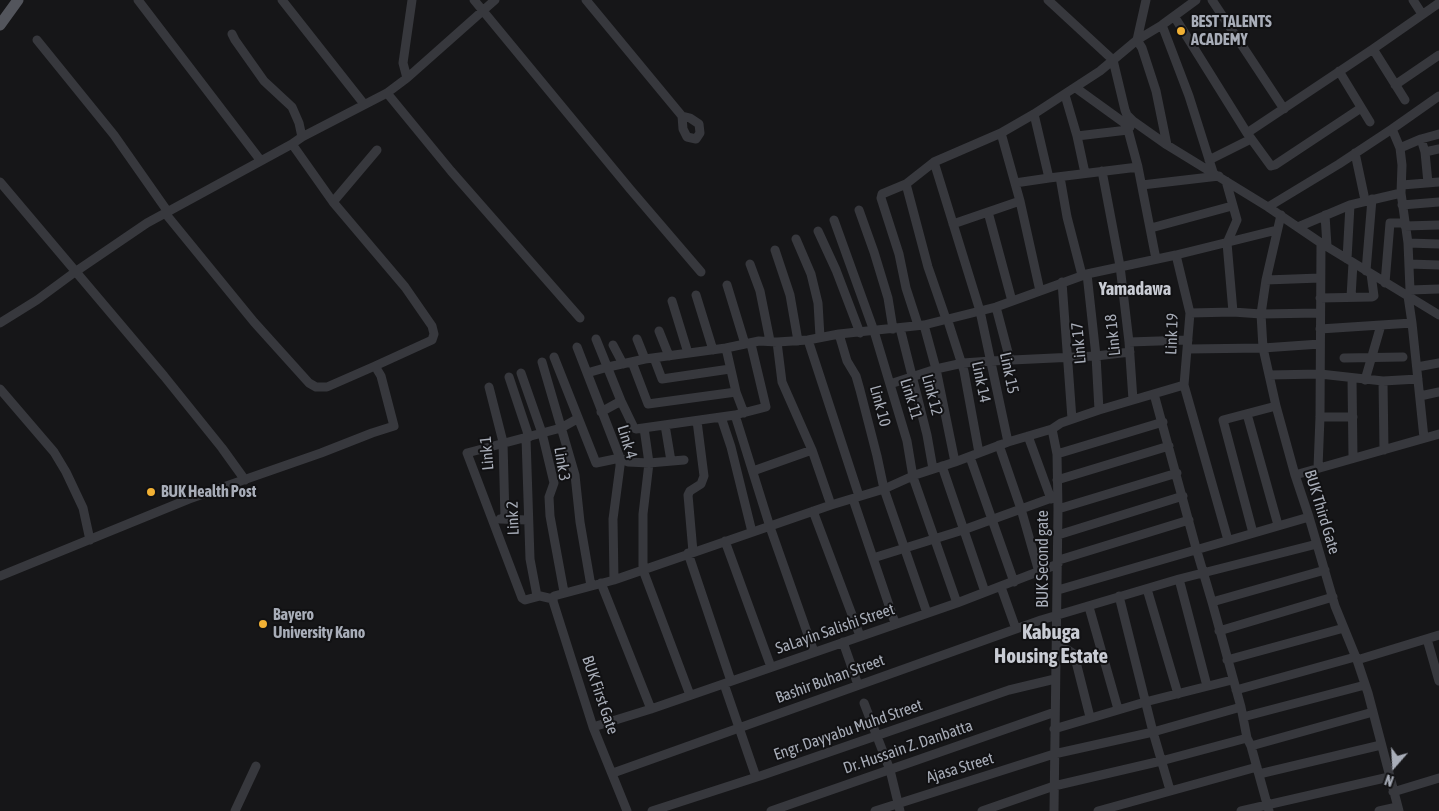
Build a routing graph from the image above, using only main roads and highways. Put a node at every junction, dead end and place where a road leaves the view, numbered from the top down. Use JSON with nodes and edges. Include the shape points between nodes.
{"nodes":[{"id":1,"x":9,"y":0,"type":"edge"},
{"id":2,"x":18,"y":0,"type":"edge"},
{"id":3,"x":0,"y":12,"type":"edge"},
{"id":4,"x":0,"y":25,"type":"edge"}],
"edges":[{"from":1,"to":3,"type":"main road"},
{"from":2,"to":4,"type":"main road"}]}
